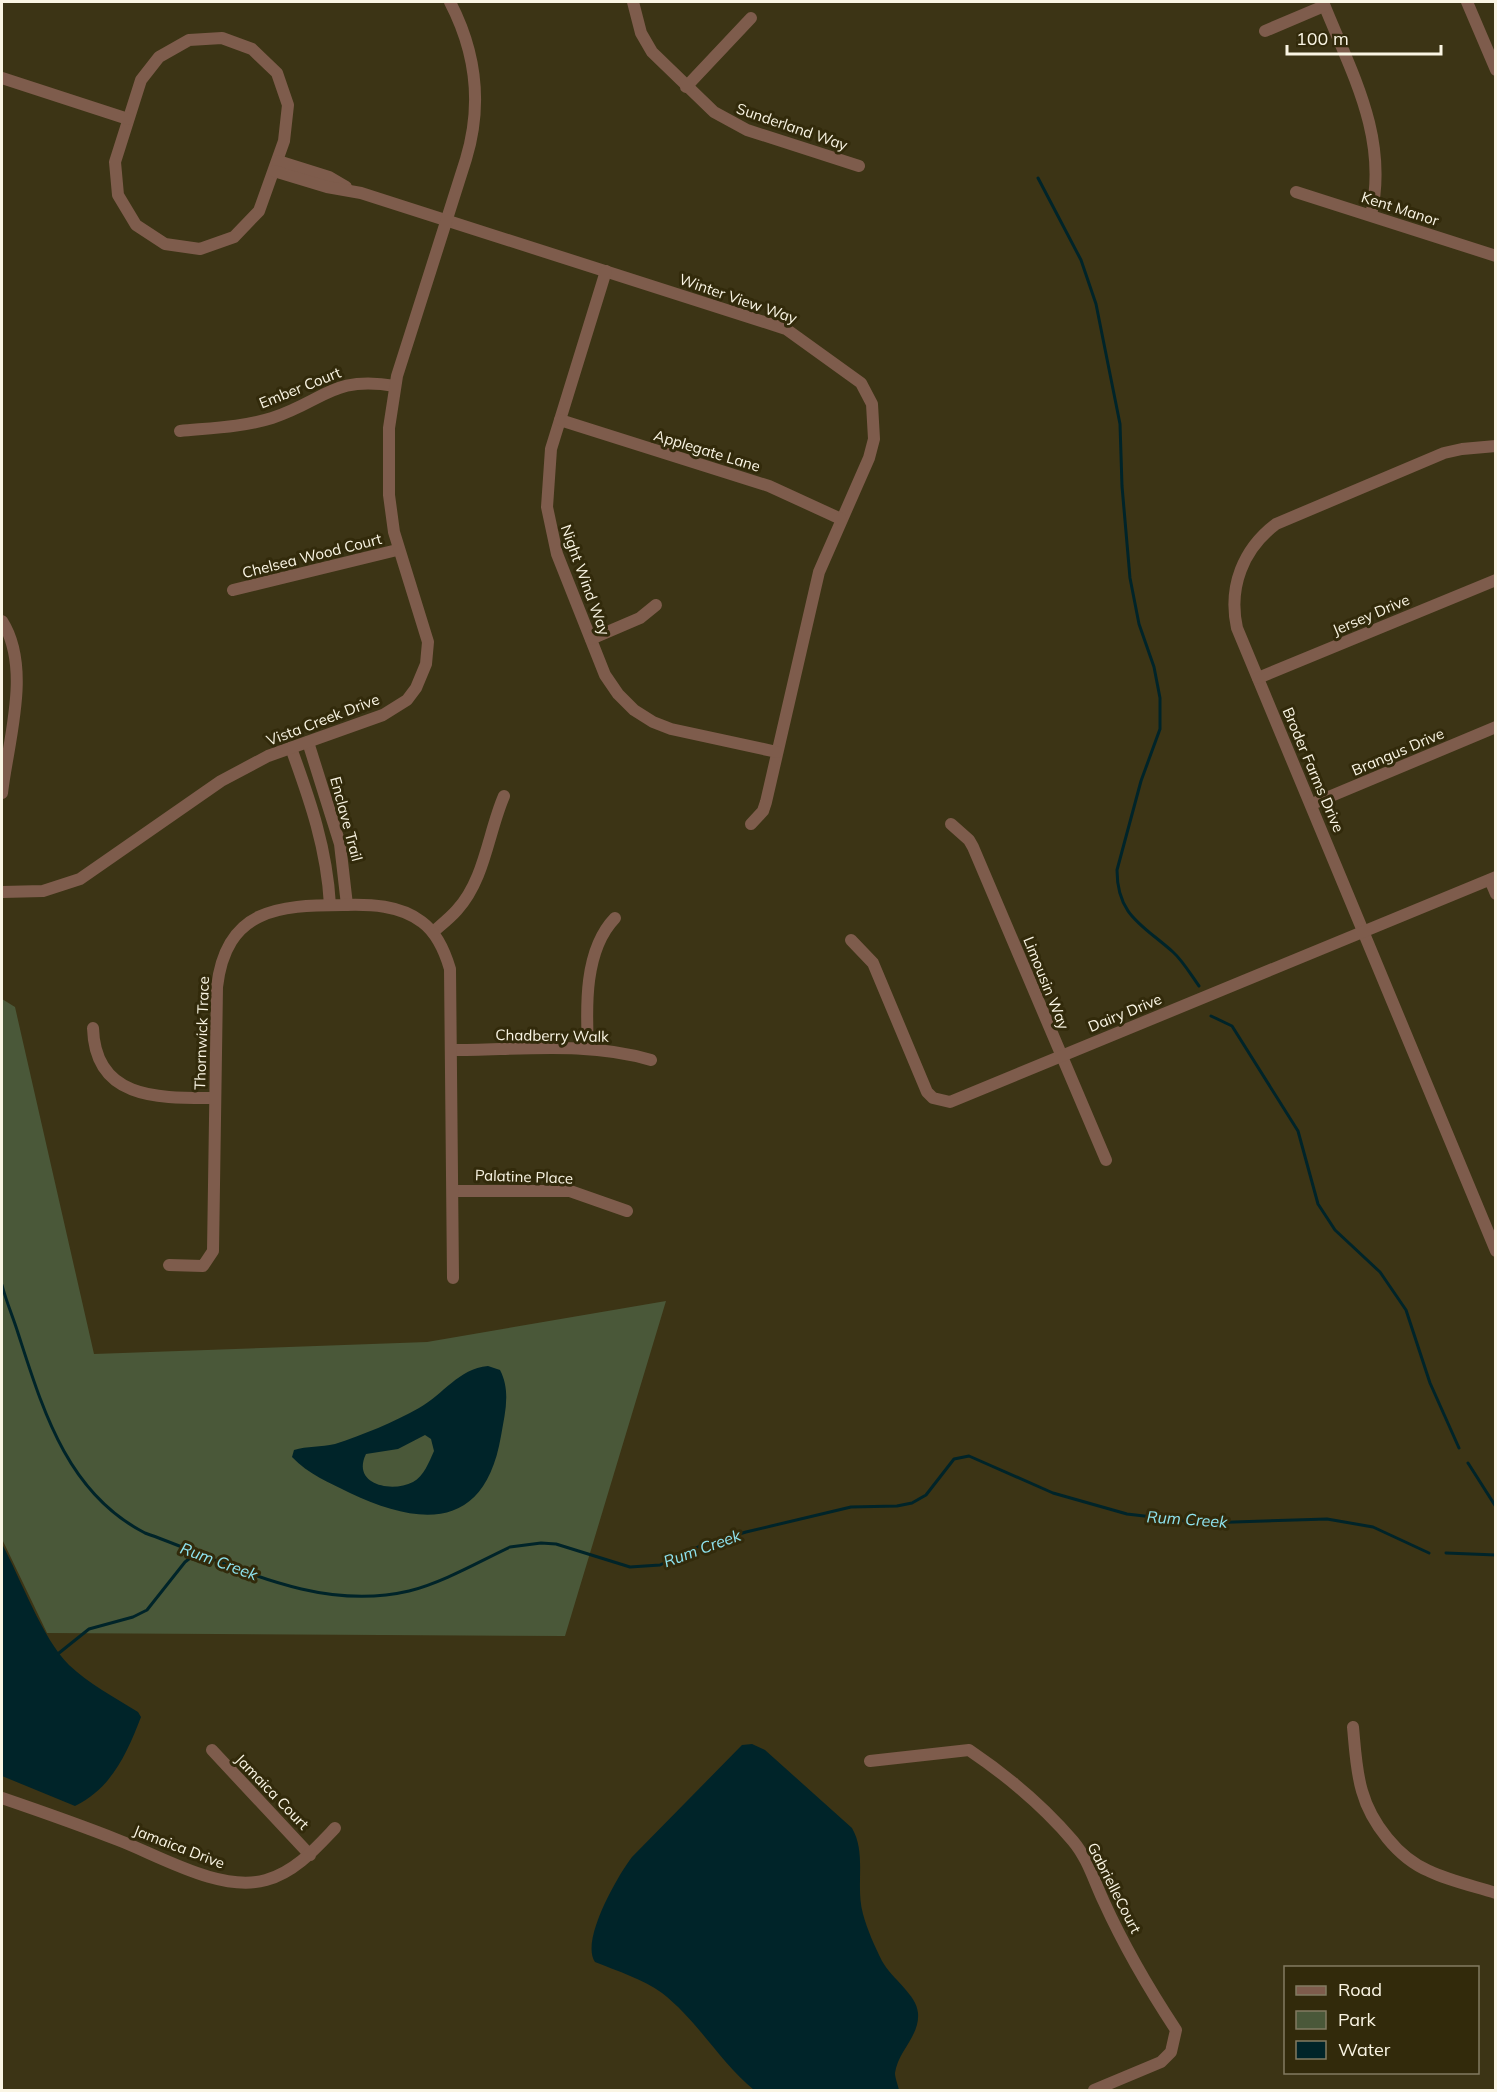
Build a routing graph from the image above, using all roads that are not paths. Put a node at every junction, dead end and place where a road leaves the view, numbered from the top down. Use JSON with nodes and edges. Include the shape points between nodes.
{"nodes":[{"id":1,"x":450,"y":2,"type":"edge"},
{"id":2,"x":633,"y":2,"type":"edge"},
{"id":3,"x":1467,"y":2,"type":"edge"},
{"id":4,"x":1323,"y":4,"type":"edge"},
{"id":5,"x":752,"y":18,"type":"dead end"},
{"id":6,"x":1265,"y":31,"type":"dead end"},
{"id":7,"x":1495,"y":68,"type":"edge"},
{"id":8,"x":2,"y":78,"type":"edge"},
{"id":9,"x":686,"y":87,"type":"junction"},
{"id":10,"x":128,"y":118,"type":"junction"},
{"id":11,"x":276,"y":166,"type":"junction"},
{"id":12,"x":859,"y":166,"type":"dead end"},
{"id":13,"x":1296,"y":192,"type":"dead end"},
{"id":14,"x":1371,"y":215,"type":"junction"},
{"id":15,"x":447,"y":220,"type":"junction"},
{"id":16,"x":1496,"y":256,"type":"edge"},
{"id":17,"x":606,"y":271,"type":"junction"},
{"id":18,"x":395,"y":386,"type":"junction"},
{"id":19,"x":560,"y":420,"type":"junction"},
{"id":20,"x":180,"y":431,"type":"dead end"},
{"id":21,"x":1496,"y":446,"type":"edge"},
{"id":22,"x":841,"y":519,"type":"junction"},
{"id":23,"x":398,"y":550,"type":"junction"},
{"id":24,"x":1496,"y":579,"type":"edge"},
{"id":25,"x":233,"y":590,"type":"dead end"},
{"id":26,"x":656,"y":605,"type":"dead end"},
{"id":27,"x":2,"y":621,"type":"edge"},
{"id":28,"x":591,"y":639,"type":"junction"},
{"id":29,"x":1258,"y":678,"type":"junction"},
{"id":30,"x":1496,"y":727,"type":"edge"},
{"id":31,"x":308,"y":742,"type":"junction"},
{"id":32,"x":291,"y":748,"type":"junction"},
{"id":33,"x":777,"y":752,"type":"junction"},
{"id":34,"x":2,"y":793,"type":"edge"},
{"id":35,"x":504,"y":796,"type":"dead end"},
{"id":36,"x":1312,"y":804,"type":"junction"},
{"id":37,"x":334,"y":821,"type":"junction"},
{"id":38,"x":751,"y":824,"type":"dead end"},
{"id":39,"x":951,"y":824,"type":"dead end"},
{"id":40,"x":319,"y":828,"type":"junction"},
{"id":41,"x":1492,"y":879,"type":"edge"},
{"id":42,"x":2,"y":892,"type":"edge"},
{"id":43,"x":1496,"y":894,"type":"edge"},
{"id":44,"x":330,"y":905,"type":"junction"},
{"id":45,"x":347,"y":905,"type":"junction"},
{"id":46,"x":615,"y":918,"type":"dead end"},
{"id":47,"x":1364,"y":931,"type":"junction"},
{"id":48,"x":433,"y":932,"type":"junction"},
{"id":49,"x":851,"y":940,"type":"dead end"},
{"id":50,"x":93,"y":1028,"type":"dead end"},
{"id":51,"x":588,"y":1049,"type":"junction"},
{"id":52,"x":452,"y":1050,"type":"junction"},
{"id":53,"x":1060,"y":1057,"type":"junction"},
{"id":54,"x":651,"y":1060,"type":"dead end"},
{"id":55,"x":215,"y":1098,"type":"junction"},
{"id":56,"x":1106,"y":1160,"type":"dead end"},
{"id":57,"x":453,"y":1191,"type":"junction"},
{"id":58,"x":627,"y":1211,"type":"dead end"},
{"id":59,"x":1496,"y":1251,"type":"edge"},
{"id":60,"x":169,"y":1265,"type":"dead end"},
{"id":61,"x":453,"y":1278,"type":"dead end"},
{"id":62,"x":1353,"y":1726,"type":"dead end"},
{"id":63,"x":212,"y":1750,"type":"dead end"},
{"id":64,"x":870,"y":1761,"type":"dead end"},
{"id":65,"x":2,"y":1798,"type":"edge"},
{"id":66,"x":335,"y":1828,"type":"dead end"},
{"id":67,"x":310,"y":1855,"type":"junction"},
{"id":68,"x":1496,"y":1893,"type":"edge"},
{"id":69,"x":1094,"y":2091,"type":"edge"}],
"edges":[{"from":1,"to":15,"type":"street","name":"Vista Creek Drive","via":[[467,41],[476,102],[470,147]]},
{"from":2,"to":9,"type":"street","name":"Sunderland Way","via":[[648,46]]},
{"from":3,"to":7,"type":"street"},
{"from":4,"to":6,"type":"street"},
{"from":4,"to":14,"type":"street","via":[[1363,96],[1374,134],[1377,184]]},
{"from":5,"to":9,"type":"street"},
{"from":8,"to":10,"type":"street"},
{"from":9,"to":12,"type":"street","name":"Sunderland Way","via":[[714,112],[739,127]]},
{"from":10,"to":11,"type":"street","via":[[141,80],[159,57],[189,40],[222,38],[252,49],[277,73],[288,105],[284,141]]},
{"from":10,"to":11,"type":"street","via":[[115,162],[118,195],[136,225],[165,244],[200,249],[234,237],[259,212]]},
{"from":11,"to":15,"type":"street","name":"Winter View Way","via":[[329,177],[353,191]]},
{"from":13,"to":14,"type":"street","name":"Kent Manor"},
{"from":14,"to":16,"type":"street","name":"Kent Manor"},
{"from":15,"to":17,"type":"street","name":"Winter View Way"},
{"from":15,"to":18,"type":"street","name":"Vista Creek Drive"},
{"from":17,"to":19,"type":"street","name":"Night Wind Way"},
{"from":17,"to":22,"type":"street","name":"Winter View Way","via":[[786,329],[861,383],[872,404],[874,439]]},
{"from":18,"to":20,"type":"street","name":"Ember Court","via":[[347,384],[258,422]]},
{"from":18,"to":23,"type":"street","name":"Vista Creek Drive","via":[[389,477]]},
{"from":19,"to":22,"type":"street","name":"Applegate Lane","via":[[769,486]]},
{"from":19,"to":28,"type":"street","name":"Night Wind Way","via":[[548,468],[549,524],[556,554]]},
{"from":21,"to":29,"type":"street","name":"Broder Farms Drive","via":[[1444,453],[1276,524],[1262,535],[1243,562],[1234,598],[1237,628]]},
{"from":22,"to":33,"type":"street","name":"Winter View Way","via":[[814,590]]},
{"from":23,"to":25,"type":"street","name":"Chelsea Wood Court"},
{"from":23,"to":31,"type":"street","name":"Vista Creek Drive","via":[[428,642],[428,657],[420,681],[395,709]]},
{"from":24,"to":29,"type":"street","name":"Jersey Drive"},
{"from":26,"to":28,"type":"street","via":[[640,618]]},
{"from":27,"to":34,"type":"street","via":[[15,653],[17,676]]},
{"from":28,"to":33,"type":"street","name":"Night Wind Way","via":[[612,686],[643,717],[670,729]]},
{"from":29,"to":36,"type":"street","name":"Broder Farms Drive"},
{"from":30,"to":36,"type":"street","name":"Brangus Drive"},
{"from":31,"to":32,"type":"street","name":"Vista Creek Drive"},
{"from":31,"to":37,"type":"street","name":"Enclave Trail"},
{"from":32,"to":40,"type":"street","name":"Enclave Trail"},
{"from":32,"to":42,"type":"street","name":"Vista Creek Drive","via":[[215,785],[80,879],[43,891]]},
{"from":33,"to":38,"type":"street","name":"Winter View Way","via":[[763,811]]},
{"from":35,"to":48,"type":"street","via":[[468,896]]},
{"from":36,"to":47,"type":"street","name":"Broder Farms Drive"},
{"from":37,"to":40,"type":"street"},
{"from":37,"to":45,"type":"street","name":"Enclave Trail"},
{"from":39,"to":53,"type":"street","name":"Limousin Way","via":[[973,847]]},
{"from":40,"to":44,"type":"street","name":"Enclave Trail"},
{"from":41,"to":43,"type":"street"},
{"from":41,"to":47,"type":"street","name":"Dairy Drive"},
{"from":44,"to":45,"type":"street","name":"Thornwick Trace"},
{"from":44,"to":55,"type":"street","name":"Thornwick Trace","via":[[288,906],[263,914],[250,921],[227,948],[217,987]]},
{"from":45,"to":48,"type":"street","name":"Thornwick Trace","via":[[400,911]]},
{"from":46,"to":51,"type":"street","via":[[593,959]]},
{"from":47,"to":53,"type":"street","name":"Dairy Drive"},
{"from":47,"to":59,"type":"street","name":"Broder Farms Drive"},
{"from":48,"to":52,"type":"street","name":"Thornwick Trace","via":[[452,975]]},
{"from":49,"to":53,"type":"street","name":"Dairy Drive","via":[[873,963],[923,1084],[933,1098],[950,1102]]},
{"from":50,"to":55,"type":"street","via":[[97,1053],[107,1071],[125,1087],[154,1097]]},
{"from":51,"to":52,"type":"street","name":"Chadberry Walk"},
{"from":51,"to":54,"type":"street","name":"Chadberry Walk"},
{"from":52,"to":57,"type":"street","name":"Thornwick Trace"},
{"from":53,"to":56,"type":"street","name":"Limousin Way"},
{"from":55,"to":60,"type":"street","name":"Thornwick Trace","via":[[213,1251],[203,1266]]},
{"from":57,"to":58,"type":"street","name":"Palatine Place","via":[[570,1191]]},
{"from":57,"to":61,"type":"street","name":"Thornwick Trace"},
{"from":62,"to":68,"type":"street","via":[[1362,1793],[1373,1817],[1393,1843],[1427,1871]]},
{"from":63,"to":67,"type":"street","name":"Jamaica Court"},
{"from":64,"to":69,"type":"street","name":"GabrielleCourt","via":[[969,1750],[992,1765],[1073,1841],[1094,1873],[1104,1901],[1152,1994],[1176,2030],[1171,2052],[1161,2062]]},
{"from":65,"to":67,"type":"street","name":"Jamaica Drive","via":[[222,1880],[265,1881],[286,1873]]},
{"from":66,"to":67,"type":"street","name":"Jamaica Drive"}]}
